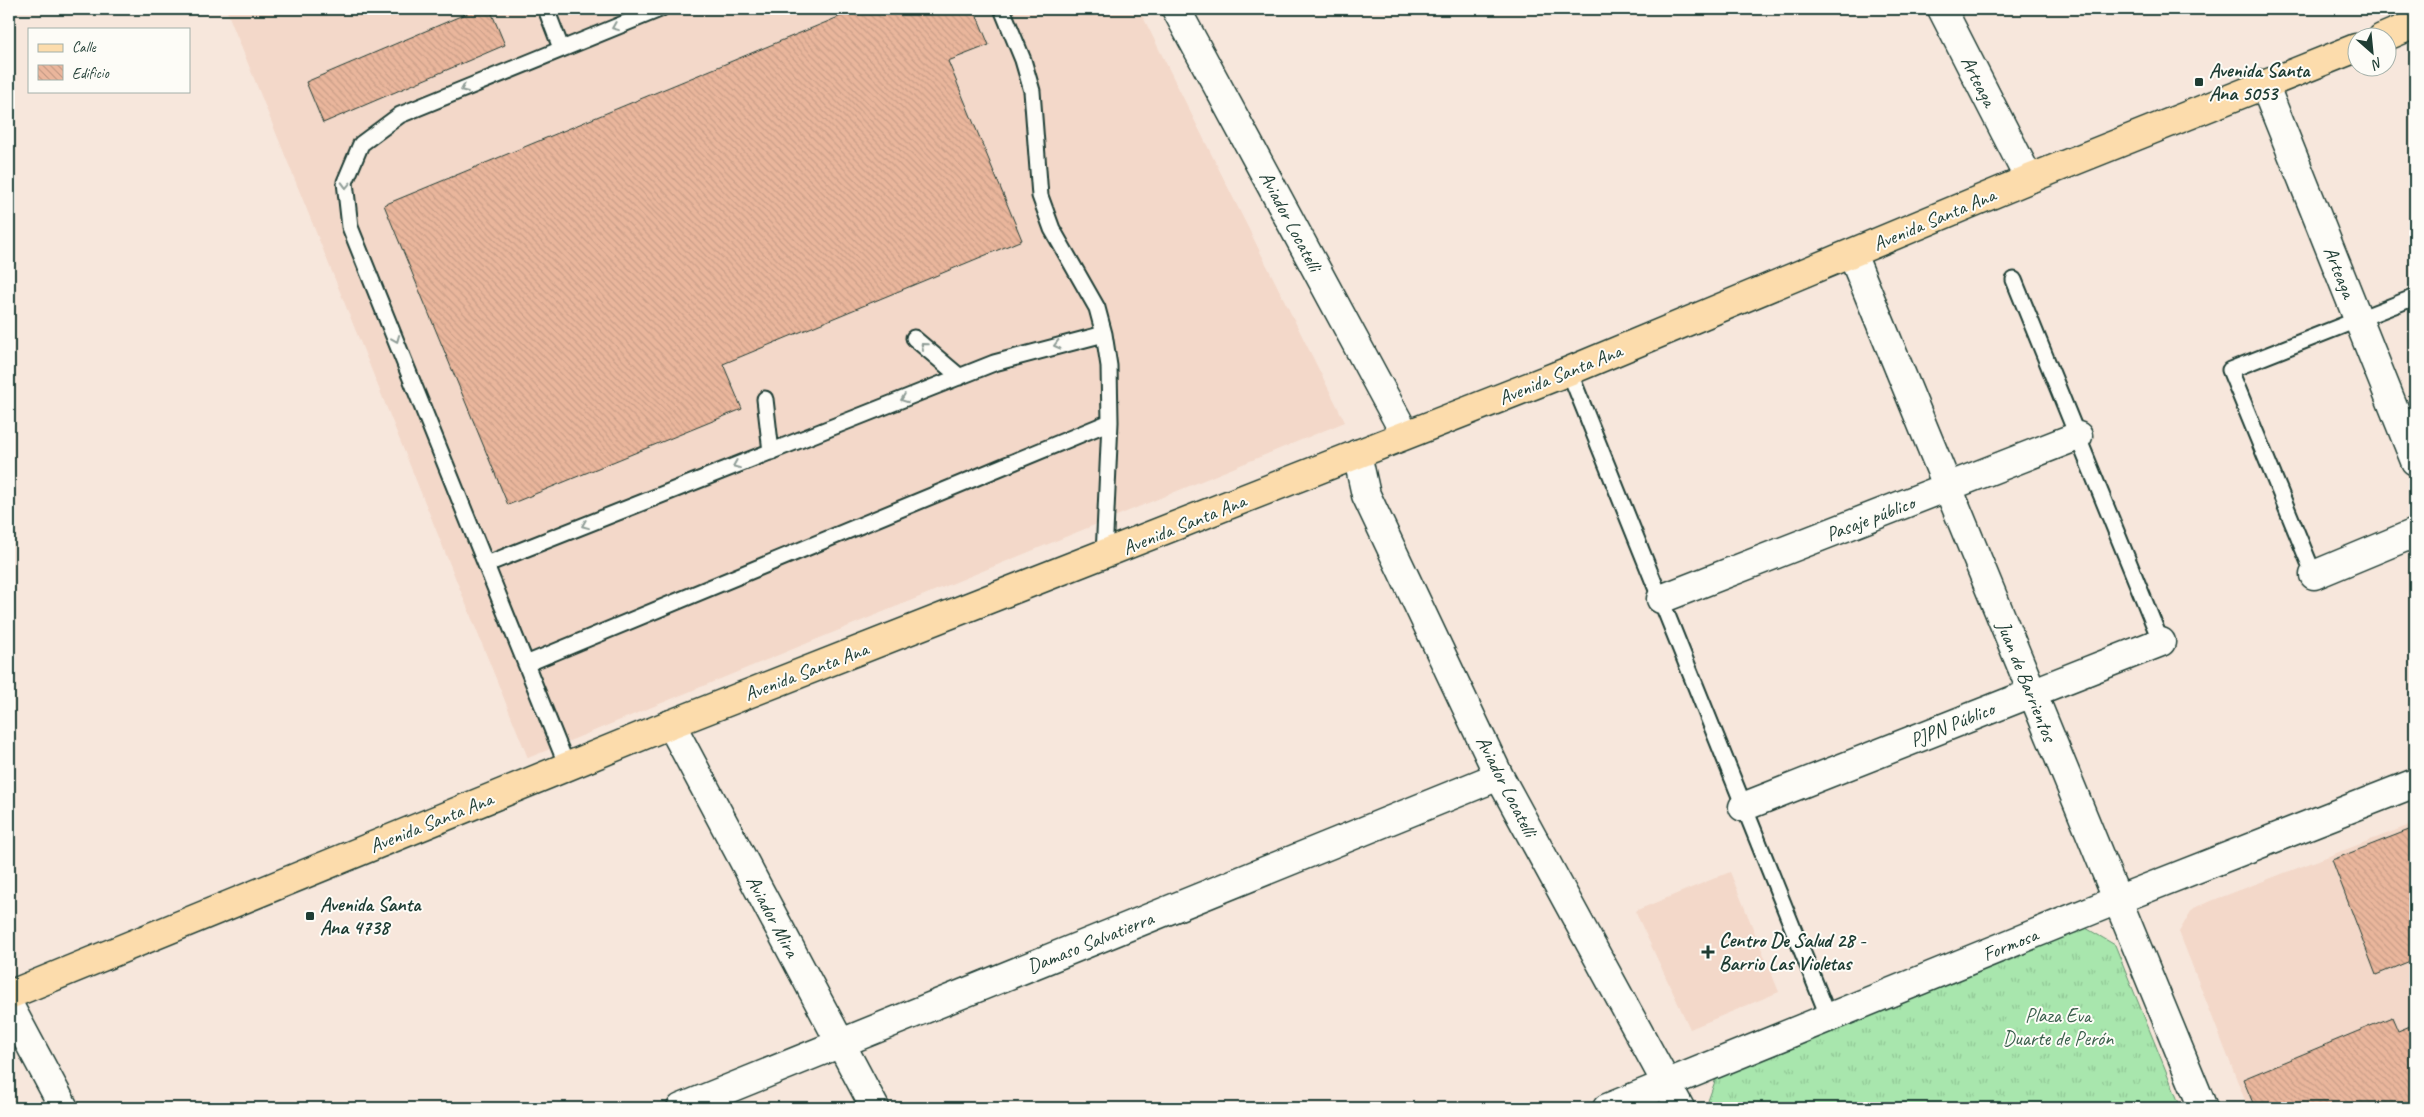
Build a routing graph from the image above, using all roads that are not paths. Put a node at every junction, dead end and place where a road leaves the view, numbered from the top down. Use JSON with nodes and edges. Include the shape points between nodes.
{"nodes":[{"id":1,"x":546,"y":9,"type":"edge"},
{"id":2,"x":660,"y":9,"type":"edge"},
{"id":3,"x":1002,"y":9,"type":"edge"},
{"id":4,"x":1176,"y":9,"type":"edge"},
{"id":5,"x":1942,"y":9,"type":"edge"},
{"id":6,"x":2415,"y":24,"type":"edge"},
{"id":7,"x":2396,"y":32,"type":"edge"},
{"id":8,"x":560,"y":48,"type":"junction"},
{"id":9,"x":2346,"y":52,"type":"edge"},
{"id":10,"x":2264,"y":84,"type":"junction"},
{"id":11,"x":2029,"y":179,"type":"junction"},
{"id":12,"x":1852,"y":254,"type":"junction"},
{"id":13,"x":2014,"y":280,"type":"dead end"},
{"id":14,"x":2415,"y":297,"type":"edge"},
{"id":15,"x":2358,"y":318,"type":"junction"},
{"id":16,"x":1104,"y":334,"type":"junction"},
{"id":17,"x":914,"y":338,"type":"dead end"},
{"id":18,"x":1569,"y":371,"type":"junction"},
{"id":19,"x":960,"y":377,"type":"junction"},
{"id":20,"x":765,"y":399,"type":"dead end"},
{"id":21,"x":1110,"y":422,"type":"junction"},
{"id":22,"x":1405,"y":434,"type":"junction"},
{"id":23,"x":2078,"y":436,"type":"junction"},
{"id":24,"x":771,"y":452,"type":"junction"},
{"id":25,"x":1358,"y":454,"type":"junction"},
{"id":26,"x":2415,"y":461,"type":"edge"},
{"id":27,"x":1948,"y":488,"type":"junction"},
{"id":28,"x":2415,"y":533,"type":"edge"},
{"id":29,"x":1104,"y":556,"type":"junction"},
{"id":30,"x":487,"y":564,"type":"junction"},
{"id":31,"x":2314,"y":575,"type":"joint"},
{"id":32,"x":1662,"y":599,"type":"junction"},
{"id":33,"x":2161,"y":642,"type":"joint"},
{"id":34,"x":526,"y":664,"type":"junction"},
{"id":35,"x":2032,"y":692,"type":"junction"},
{"id":36,"x":671,"y":724,"type":"junction"},
{"id":37,"x":567,"y":766,"type":"junction"},
{"id":38,"x":1500,"y":776,"type":"junction"},
{"id":39,"x":2415,"y":783,"type":"edge"},
{"id":40,"x":1744,"y":806,"type":"junction"},
{"id":41,"x":2117,"y":900,"type":"junction"},
{"id":42,"x":9,"y":995,"type":"edge"},
{"id":43,"x":9,"y":1005,"type":"edge"},
{"id":44,"x":1829,"y":1018,"type":"junction"},
{"id":45,"x":841,"y":1043,"type":"junction"},
{"id":46,"x":1668,"y":1084,"type":"junction"},
{"id":47,"x":64,"y":1108,"type":"edge"},
{"id":48,"x":682,"y":1108,"type":"edge"},
{"id":49,"x":875,"y":1108,"type":"edge"},
{"id":50,"x":1607,"y":1108,"type":"edge"},
{"id":51,"x":1680,"y":1108,"type":"edge"},
{"id":52,"x":2203,"y":1108,"type":"edge"}],
"edges":[{"from":1,"to":8,"type":"lane"},
{"from":2,"to":8,"type":"lane","one_way":true},
{"from":3,"to":16,"type":"lane","via":[[1032,91],[1040,196],[1052,229],[1097,308]]},
{"from":4,"to":22,"type":"street","name":"Aviador Locatelli"},
{"from":5,"to":11,"type":"street","name":"Arteaga"},
{"from":6,"to":7,"type":"main road"},
{"from":8,"to":30,"type":"lane","one_way":true,"via":[[400,115],[361,144],[344,182],[350,227]]},
{"from":9,"to":10,"type":"main road","name":"Avenida Santa Ana"},
{"from":10,"to":11,"type":"main road","name":"Avenida Santa Ana"},
{"from":10,"to":15,"type":"street","name":"Arteaga"},
{"from":11,"to":12,"type":"main road","name":"Avenida Santa Ana"},
{"from":12,"to":18,"type":"main road","name":"Avenida Santa Ana"},
{"from":12,"to":27,"type":"street","name":"Juan de Barrientos"},
{"from":13,"to":23,"type":"lane"},
{"from":14,"to":15,"type":"lane"},
{"from":15,"to":26,"type":"street","name":"Arteaga"},
{"from":15,"to":31,"type":"lane","via":[[2230,370]]},
{"from":16,"to":19,"type":"lane","one_way":true,"via":[[1004,360]]},
{"from":16,"to":21,"type":"lane","via":[[1109,366]]},
{"from":19,"to":17,"type":"lane","one_way":true},
{"from":18,"to":22,"type":"main road","name":"Avenida Santa Ana"},
{"from":18,"to":32,"type":"lane"},
{"from":19,"to":24,"type":"lane","one_way":true},
{"from":20,"to":24,"type":"lane"},
{"from":21,"to":29,"type":"lane"},
{"from":21,"to":34,"type":"lane"},
{"from":22,"to":25,"type":"main road","name":"Avenida Santa Ana"},
{"from":23,"to":27,"type":"street","name":"Pasaje público"},
{"from":23,"to":33,"type":"lane"},
{"from":24,"to":30,"type":"lane","one_way":true},
{"from":25,"to":29,"type":"main road","name":"Avenida Santa Ana"},
{"from":25,"to":38,"type":"street","name":"Aviador Locatelli","via":[[1366,495]]},
{"from":27,"to":32,"type":"street","name":"Pasaje público"},
{"from":27,"to":35,"type":"street","name":"Juan de Barrientos"},
{"from":28,"to":31,"type":"street"},
{"from":29,"to":36,"type":"main road","name":"Avenida Santa Ana"},
{"from":30,"to":34,"type":"lane"},
{"from":32,"to":40,"type":"lane"},
{"from":33,"to":35,"type":"street","name":"PJPN Público"},
{"from":34,"to":37,"type":"lane"},
{"from":35,"to":40,"type":"street","name":"PJPN Público"},
{"from":35,"to":41,"type":"street","name":"Juan de Barrientos"},
{"from":36,"to":37,"type":"main road","name":"Avenida Santa Ana"},
{"from":36,"to":45,"type":"street","name":"Aviador Mira"},
{"from":37,"to":42,"type":"main road","name":"Avenida Santa Ana"},
{"from":38,"to":45,"type":"street","name":"Damaso Salvatierra"},
{"from":38,"to":46,"type":"street","name":"Aviador Locatelli"},
{"from":39,"to":41,"type":"street","name":"Formosa"},
{"from":40,"to":44,"type":"lane"},
{"from":41,"to":44,"type":"street","name":"Formosa"},
{"from":41,"to":52,"type":"street","name":"Juan de Barrientos"},
{"from":43,"to":47,"type":"street"},
{"from":44,"to":46,"type":"street","name":"Formosa"},
{"from":45,"to":48,"type":"street","name":"Damaso Salvatierra"},
{"from":45,"to":49,"type":"street","name":"Aviador Mira"},
{"from":46,"to":50,"type":"street","name":"Formosa"},
{"from":46,"to":51,"type":"street","name":"Aviador Locatelli"}]}
